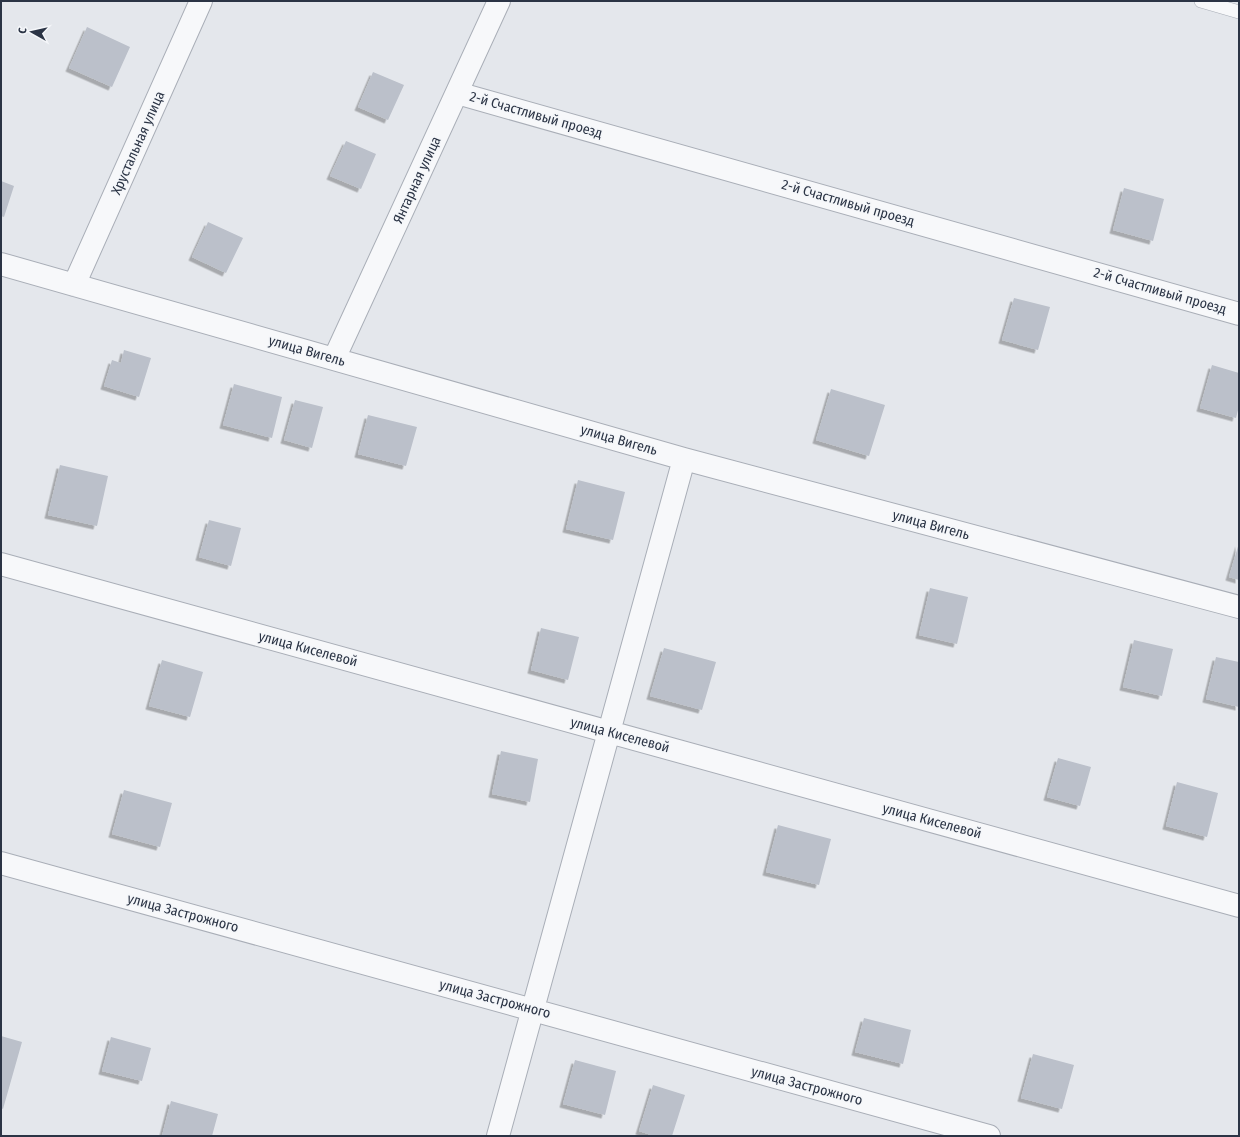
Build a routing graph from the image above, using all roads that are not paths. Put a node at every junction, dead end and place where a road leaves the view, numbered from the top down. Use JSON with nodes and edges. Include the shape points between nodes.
{"nodes":[{"id":1,"x":201,"y":1,"type":"edge"},
{"id":2,"x":499,"y":1,"type":"edge"},
{"id":3,"x":1201,"y":1,"type":"edge"},
{"id":4,"x":1239,"y":12,"type":"edge"},
{"id":5,"x":457,"y":93,"type":"junction"},
{"id":6,"x":1,"y":264,"type":"edge"},
{"id":7,"x":74,"y":285,"type":"junction"},
{"id":8,"x":1239,"y":314,"type":"edge"},
{"id":9,"x":334,"y":359,"type":"junction"},
{"id":10,"x":684,"y":459,"type":"junction"},
{"id":11,"x":1,"y":564,"type":"edge"},
{"id":12,"x":1239,"y":607,"type":"edge"},
{"id":13,"x":609,"y":732,"type":"junction"},
{"id":14,"x":1,"y":863,"type":"edge"},
{"id":15,"x":1239,"y":906,"type":"edge"},
{"id":16,"x":532,"y":1010,"type":"junction"},
{"id":17,"x":498,"y":1136,"type":"edge"},
{"id":18,"x":989,"y":1136,"type":"edge"}],
"edges":[{"from":1,"to":7,"type":"street","name":"Хрустальная улица"},
{"from":2,"to":5,"type":"street","name":"Янтарная улица"},
{"from":3,"to":4,"type":"lane"},
{"from":5,"to":8,"type":"street","name":"2-й Счастливый проезд"},
{"from":5,"to":9,"type":"street","name":"Янтарная улица"},
{"from":6,"to":7,"type":"street","name":"улица Вигель"},
{"from":7,"to":9,"type":"street","name":"улица Вигель"},
{"from":9,"to":10,"type":"street","name":"улица Вигель"},
{"from":10,"to":12,"type":"street","name":"улица Вигель"},
{"from":10,"to":13,"type":"street"},
{"from":11,"to":13,"type":"street","name":"улица Киселевой"},
{"from":13,"to":15,"type":"street","name":"улица Киселевой"},
{"from":13,"to":16,"type":"street"},
{"from":14,"to":16,"type":"street","name":"улица Застрожного"},
{"from":16,"to":17,"type":"street"},
{"from":16,"to":18,"type":"street","name":"улица Застрожного"}]}
